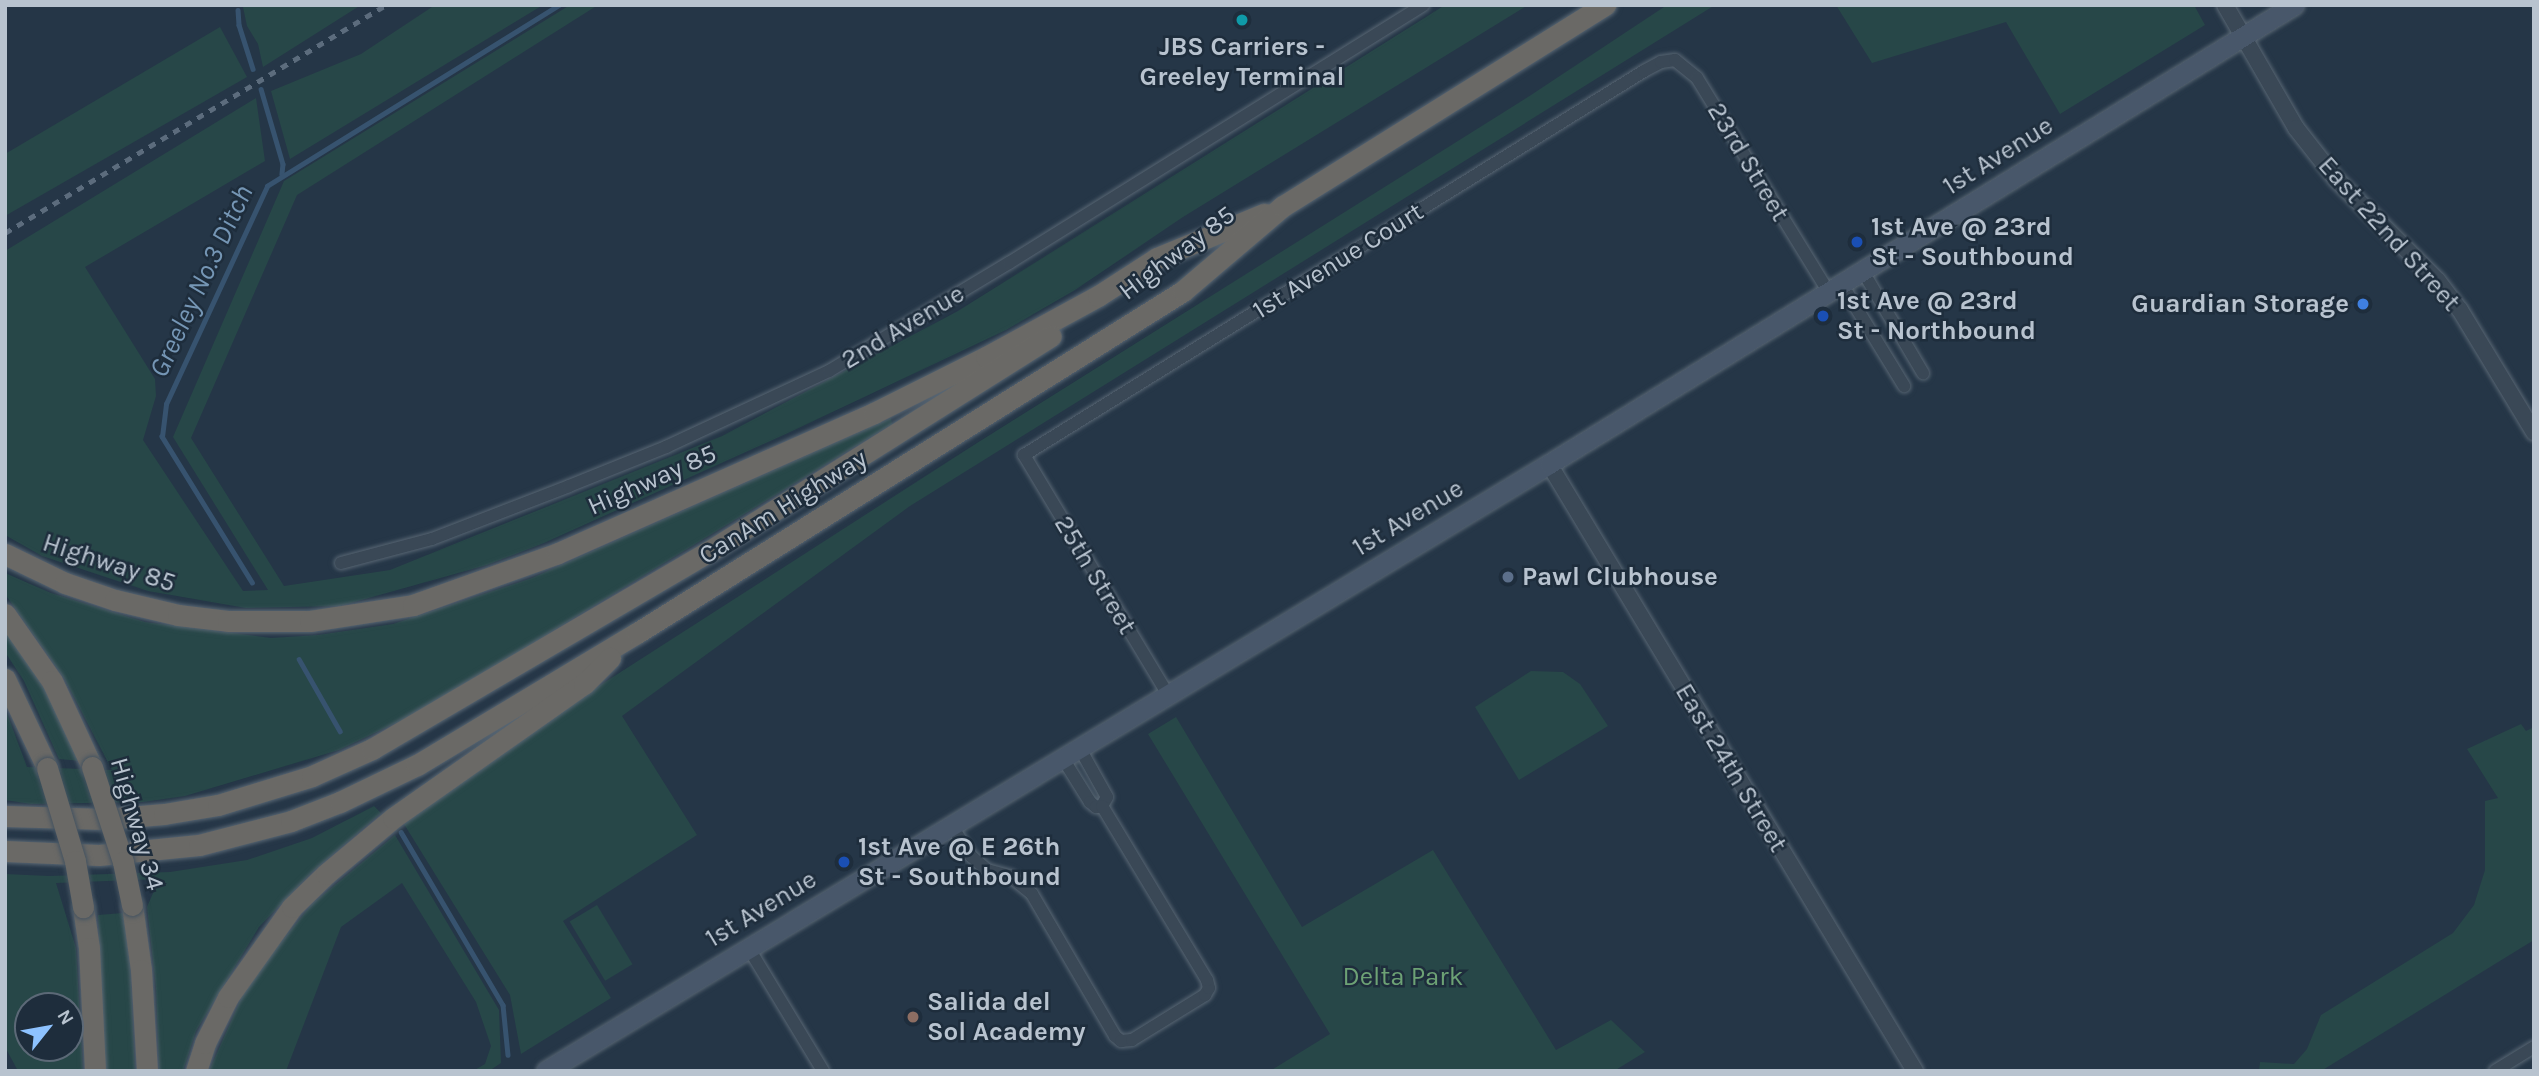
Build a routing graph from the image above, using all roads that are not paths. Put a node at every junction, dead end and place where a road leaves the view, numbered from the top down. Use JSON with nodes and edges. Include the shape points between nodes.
{"nodes":[{"id":1,"x":1423,"y":5,"type":"edge"},
{"id":2,"x":1605,"y":5,"type":"edge"},
{"id":3,"x":2225,"y":5,"type":"edge"},
{"id":4,"x":2294,"y":5,"type":"edge"},
{"id":5,"x":2243,"y":37,"type":"junction"},
{"id":6,"x":1652,"y":67,"type":"joint"},
{"id":7,"x":1283,"y":206,"type":"junction"},
{"id":8,"x":1862,"y":270,"type":"junction"},
{"id":9,"x":1834,"y":287,"type":"junction"},
{"id":10,"x":1098,"y":296,"type":"junction"},
{"id":11,"x":1923,"y":373,"type":"dead end"},
{"id":12,"x":1904,"y":386,"type":"dead end"},
{"id":13,"x":960,"y":429,"type":"joint"},
{"id":14,"x":2534,"y":432,"type":"edge"},
{"id":15,"x":1024,"y":455,"type":"joint"},
{"id":16,"x":1549,"y":464,"type":"junction"},
{"id":17,"x":5,"y":554,"type":"edge"},
{"id":18,"x":341,"y":563,"type":"dead end"},
{"id":19,"x":5,"y":614,"type":"edge"},
{"id":20,"x":637,"y":633,"type":"junction"},
{"id":21,"x":5,"y":679,"type":"edge"},
{"id":22,"x":1167,"y":693,"type":"junction"},
{"id":23,"x":1070,"y":752,"type":"junction"},
{"id":24,"x":1102,"y":806,"type":"junction"},
{"id":25,"x":5,"y":816,"type":"edge"},
{"id":26,"x":951,"y":825,"type":"junction"},
{"id":27,"x":5,"y":850,"type":"edge"},
{"id":28,"x":748,"y":947,"type":"junction"},
{"id":29,"x":2534,"y":1047,"type":"edge"},
{"id":30,"x":95,"y":1071,"type":"edge"},
{"id":31,"x":147,"y":1071,"type":"edge"},
{"id":32,"x":196,"y":1071,"type":"edge"},
{"id":33,"x":546,"y":1071,"type":"edge"},
{"id":34,"x":823,"y":1071,"type":"edge"},
{"id":35,"x":1915,"y":1071,"type":"edge"},
{"id":36,"x":2495,"y":1071,"type":"edge"}],
"edges":[{"from":1,"to":18,"type":"street","name":"2nd Avenue","via":[[829,371],[581,481],[432,539]]},
{"from":2,"to":7,"type":"highway","name":"Highway 85"},
{"from":3,"to":5,"type":"street","name":"East 22nd Street"},
{"from":4,"to":5,"type":"main road","name":"1st Avenue"},
{"from":5,"to":8,"type":"main road","name":"1st Avenue"},
{"from":5,"to":14,"type":"street","name":"East 22nd Street","via":[[2318,158],[2438,281],[2460,310]]},
{"from":6,"to":9,"type":"street","name":"23rd Street","via":[[1675,60],[1697,78]]},
{"from":6,"to":15,"type":"street","name":"1st Avenue Court"},
{"from":7,"to":10,"type":"highway","name":"Highway 85","via":[[1157,258]]},
{"from":7,"to":13,"type":"highway","name":"Highway 85","via":[[1182,291]]},
{"from":8,"to":9,"type":"main road","name":"1st Avenue"},
{"from":8,"to":11,"type":"street"},
{"from":9,"to":12,"type":"street"},
{"from":9,"to":16,"type":"main road","name":"1st Avenue"},
{"from":10,"to":17,"type":"highway","name":"Highway 85","via":[[874,413],[547,557],[413,605],[310,621],[178,615],[79,587]]},
{"from":10,"to":25,"type":"highway","via":[[1058,332],[720,545],[372,749],[312,776],[218,804],[164,814],[105,819]]},
{"from":13,"to":20,"type":"highway","name":"CanAm Highway"},
{"from":15,"to":22,"type":"street","name":"25th Street"},
{"from":16,"to":22,"type":"main road","name":"1st Avenue"},
{"from":16,"to":35,"type":"street","name":"East 24th Street"},
{"from":19,"to":31,"type":"highway","name":"Highway 34","bridge":true,"via":[[52,681],[93,767],[123,862],[141,970]]},
{"from":20,"to":27,"type":"highway","via":[[417,765],[291,821],[166,850],[99,855]]},
{"from":20,"to":32,"type":"highway","via":[[584,684],[393,818],[292,906],[228,997]]},
{"from":21,"to":30,"type":"highway","bridge":true,"via":[[47,768],[75,862],[89,948]]},
{"from":22,"to":23,"type":"main road","name":"1st Avenue"},
{"from":23,"to":24,"type":"street","via":[[1090,802]]},
{"from":23,"to":24,"type":"street","via":[[1107,797]]},
{"from":23,"to":26,"type":"main road","name":"1st Avenue"},
{"from":24,"to":26,"type":"street","via":[[1209,988],[1205,995],[1132,1040],[1115,1036],[1032,894],[1010,876],[987,870],[971,856]]},
{"from":26,"to":28,"type":"main road","name":"1st Avenue"},
{"from":28,"to":33,"type":"main road","name":"1st Avenue"},
{"from":28,"to":34,"type":"street"},
{"from":29,"to":36,"type":"street"}]}
